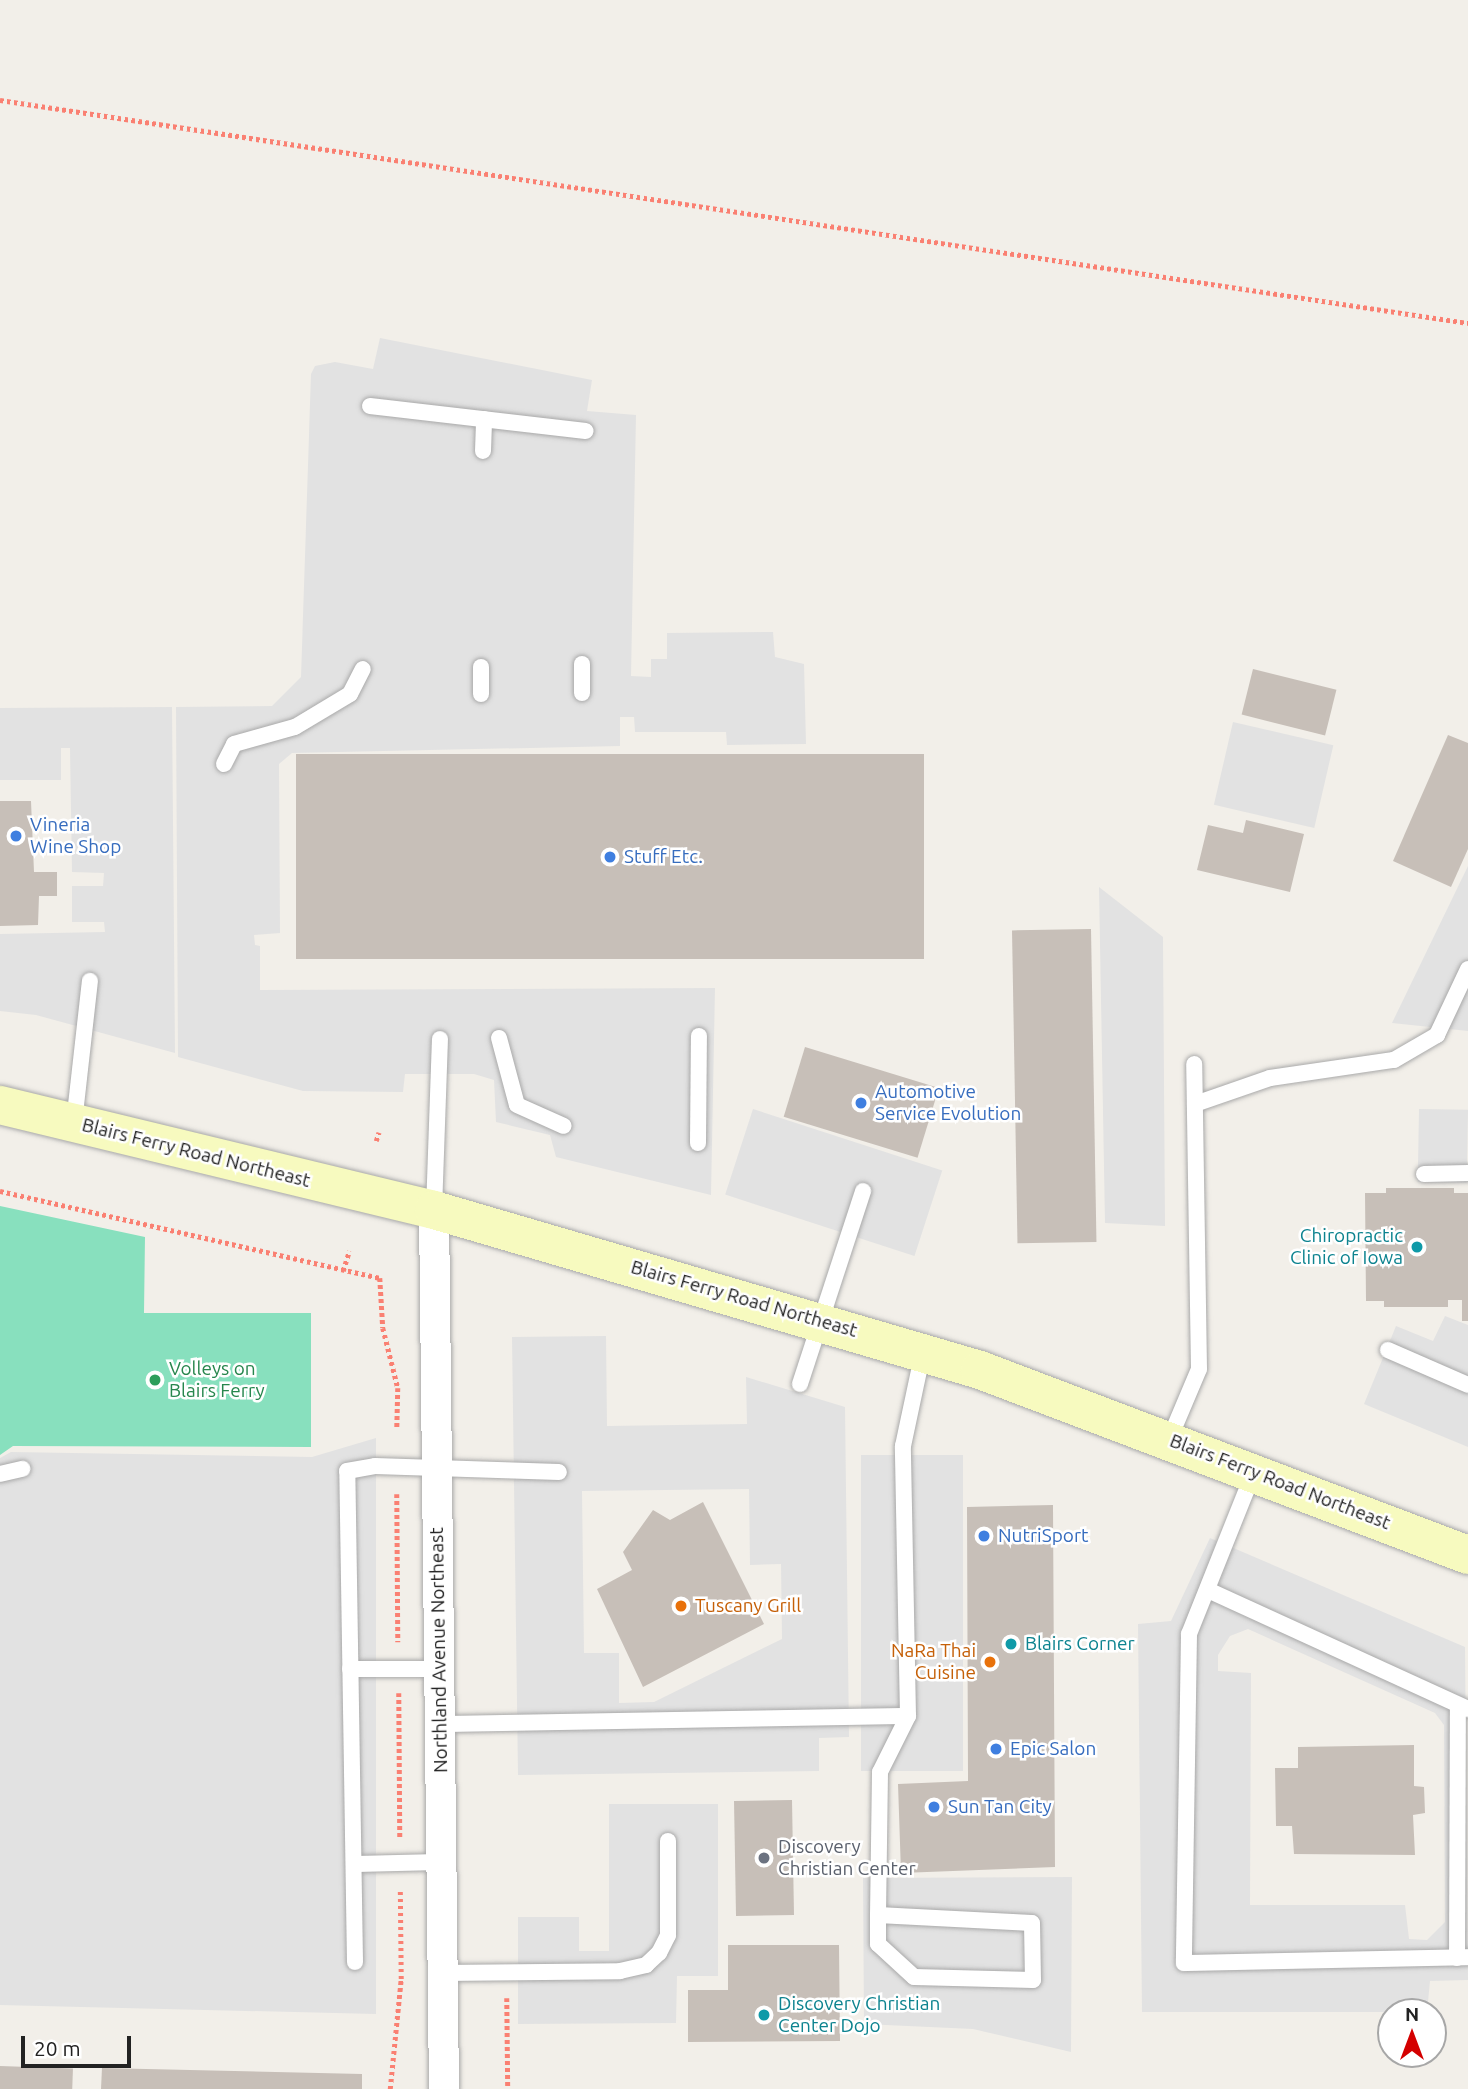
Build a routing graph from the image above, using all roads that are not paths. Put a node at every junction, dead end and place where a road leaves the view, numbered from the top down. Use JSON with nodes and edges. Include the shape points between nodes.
{"nodes":[{"id":1,"x":370,"y":406,"type":"dead end"},
{"id":2,"x":484,"y":419,"type":"junction"},
{"id":3,"x":586,"y":431,"type":"dead end"},
{"id":4,"x":483,"y":451,"type":"dead end"},
{"id":5,"x":582,"y":664,"type":"dead end"},
{"id":6,"x":481,"y":667,"type":"dead end"},
{"id":7,"x":363,"y":669,"type":"dead end"},
{"id":8,"x":582,"y":693,"type":"dead end"},
{"id":9,"x":481,"y":694,"type":"dead end"},
{"id":10,"x":224,"y":764,"type":"dead end"},
{"id":11,"x":1468,"y":969,"type":"edge"},
{"id":12,"x":90,"y":981,"type":"dead end"},
{"id":13,"x":699,"y":1036,"type":"dead end"},
{"id":14,"x":499,"y":1038,"type":"dead end"},
{"id":15,"x":440,"y":1039,"type":"dead end"},
{"id":16,"x":1194,"y":1063,"type":"dead end"},
{"id":17,"x":1195,"y":1104,"type":"junction"},
{"id":18,"x":0,"y":1105,"type":"edge"},
{"id":19,"x":74,"y":1123,"type":"junction"},
{"id":20,"x":564,"y":1126,"type":"dead end"},
{"id":21,"x":698,"y":1143,"type":"dead end"},
{"id":22,"x":1468,"y":1173,"type":"edge"},
{"id":23,"x":1424,"y":1174,"type":"dead end"},
{"id":24,"x":863,"y":1191,"type":"dead end"},
{"id":25,"x":434,"y":1210,"type":"junction"},
{"id":26,"x":821,"y":1322,"type":"junction"},
{"id":27,"x":1388,"y":1350,"type":"dead end"},
{"id":28,"x":923,"y":1352,"type":"junction"},
{"id":29,"x":800,"y":1384,"type":"dead end"},
{"id":30,"x":1468,"y":1385,"type":"edge"},
{"id":31,"x":1169,"y":1440,"type":"junction"},
{"id":32,"x":437,"y":1468,"type":"junction"},
{"id":33,"x":22,"y":1469,"type":"dead end"},
{"id":34,"x":1254,"y":1471,"type":"junction"},
{"id":35,"x":559,"y":1472,"type":"dead end"},
{"id":36,"x":0,"y":1474,"type":"edge"},
{"id":37,"x":1468,"y":1555,"type":"edge"},
{"id":38,"x":1208,"y":1590,"type":"junction"},
{"id":39,"x":350,"y":1669,"type":"junction"},
{"id":40,"x":439,"y":1669,"type":"junction"},
{"id":41,"x":1463,"y":1707,"type":"edge"},
{"id":42,"x":908,"y":1716,"type":"junction"},
{"id":43,"x":440,"y":1724,"type":"junction"},
{"id":44,"x":668,"y":1841,"type":"dead end"},
{"id":45,"x":441,"y":1862,"type":"junction"},
{"id":46,"x":354,"y":1864,"type":"junction"},
{"id":47,"x":878,"y":1914,"type":"junction"},
{"id":48,"x":1462,"y":1958,"type":"edge"},
{"id":49,"x":355,"y":1962,"type":"dead end"},
{"id":50,"x":442,"y":1973,"type":"junction"},
{"id":51,"x":444,"y":2089,"type":"edge"}],
"edges":[{"from":1,"to":2,"type":"lane"},
{"from":2,"to":3,"type":"lane"},
{"from":2,"to":4,"type":"lane"},
{"from":5,"to":8,"type":"lane"},
{"from":6,"to":9,"type":"lane"},
{"from":7,"to":10,"type":"lane","via":[[350,695],[295,727],[234,744]]},
{"from":11,"to":17,"type":"lane","via":[[1437,1035],[1394,1060],[1270,1078]]},
{"from":12,"to":19,"type":"lane"},
{"from":13,"to":21,"type":"lane"},
{"from":14,"to":20,"type":"lane","via":[[517,1105]]},
{"from":15,"to":25,"type":"lane"},
{"from":16,"to":17,"type":"lane"},
{"from":17,"to":31,"type":"lane","via":[[1199,1369]]},
{"from":18,"to":19,"type":"main road","name":"Blairs Ferry Road Northeast"},
{"from":19,"to":25,"type":"main road","name":"Blairs Ferry Road Northeast"},
{"from":22,"to":23,"type":"lane"},
{"from":24,"to":26,"type":"lane"},
{"from":25,"to":26,"type":"main road","name":"Blairs Ferry Road Northeast"},
{"from":25,"to":32,"type":"street","name":"Northland Avenue Northeast"},
{"from":26,"to":28,"type":"main road","name":"Blairs Ferry Road Northeast"},
{"from":26,"to":29,"type":"lane"},
{"from":27,"to":30,"type":"lane"},
{"from":28,"to":31,"type":"main road","name":"Blairs Ferry Road Northeast"},
{"from":28,"to":42,"type":"lane","via":[[903,1446]]},
{"from":31,"to":34,"type":"main road","name":"Blairs Ferry Road Northeast"},
{"from":32,"to":35,"type":"lane"},
{"from":32,"to":39,"type":"lane","via":[[375,1466],[347,1471]]},
{"from":32,"to":40,"type":"street","name":"Northland Avenue Northeast"},
{"from":33,"to":36,"type":"lane"},
{"from":34,"to":37,"type":"main road","name":"Blairs Ferry Road Northeast"},
{"from":34,"to":38,"type":"lane"},
{"from":38,"to":41,"type":"lane"},
{"from":38,"to":48,"type":"lane","via":[[1189,1634],[1184,1963]]},
{"from":39,"to":40,"type":"lane"},
{"from":39,"to":46,"type":"lane"},
{"from":40,"to":43,"type":"street","name":"Northland Avenue Northeast"},
{"from":41,"to":48,"type":"lane"},
{"from":42,"to":43,"type":"lane"},
{"from":42,"to":47,"type":"lane","via":[[880,1772]]},
{"from":43,"to":45,"type":"street","name":"Northland Avenue Northeast"},
{"from":44,"to":50,"type":"lane","via":[[668,1936],[646,1965],[620,1971]]},
{"from":45,"to":46,"type":"lane"},
{"from":45,"to":50,"type":"street","name":"Northland Avenue Northeast"},
{"from":46,"to":49,"type":"lane"},
{"from":47,"to":47,"type":"lane","via":[[1032,1923],[1033,1980],[914,1978],[878,1944]]},
{"from":50,"to":51,"type":"street","name":"Northland Avenue Northeast"}]}
